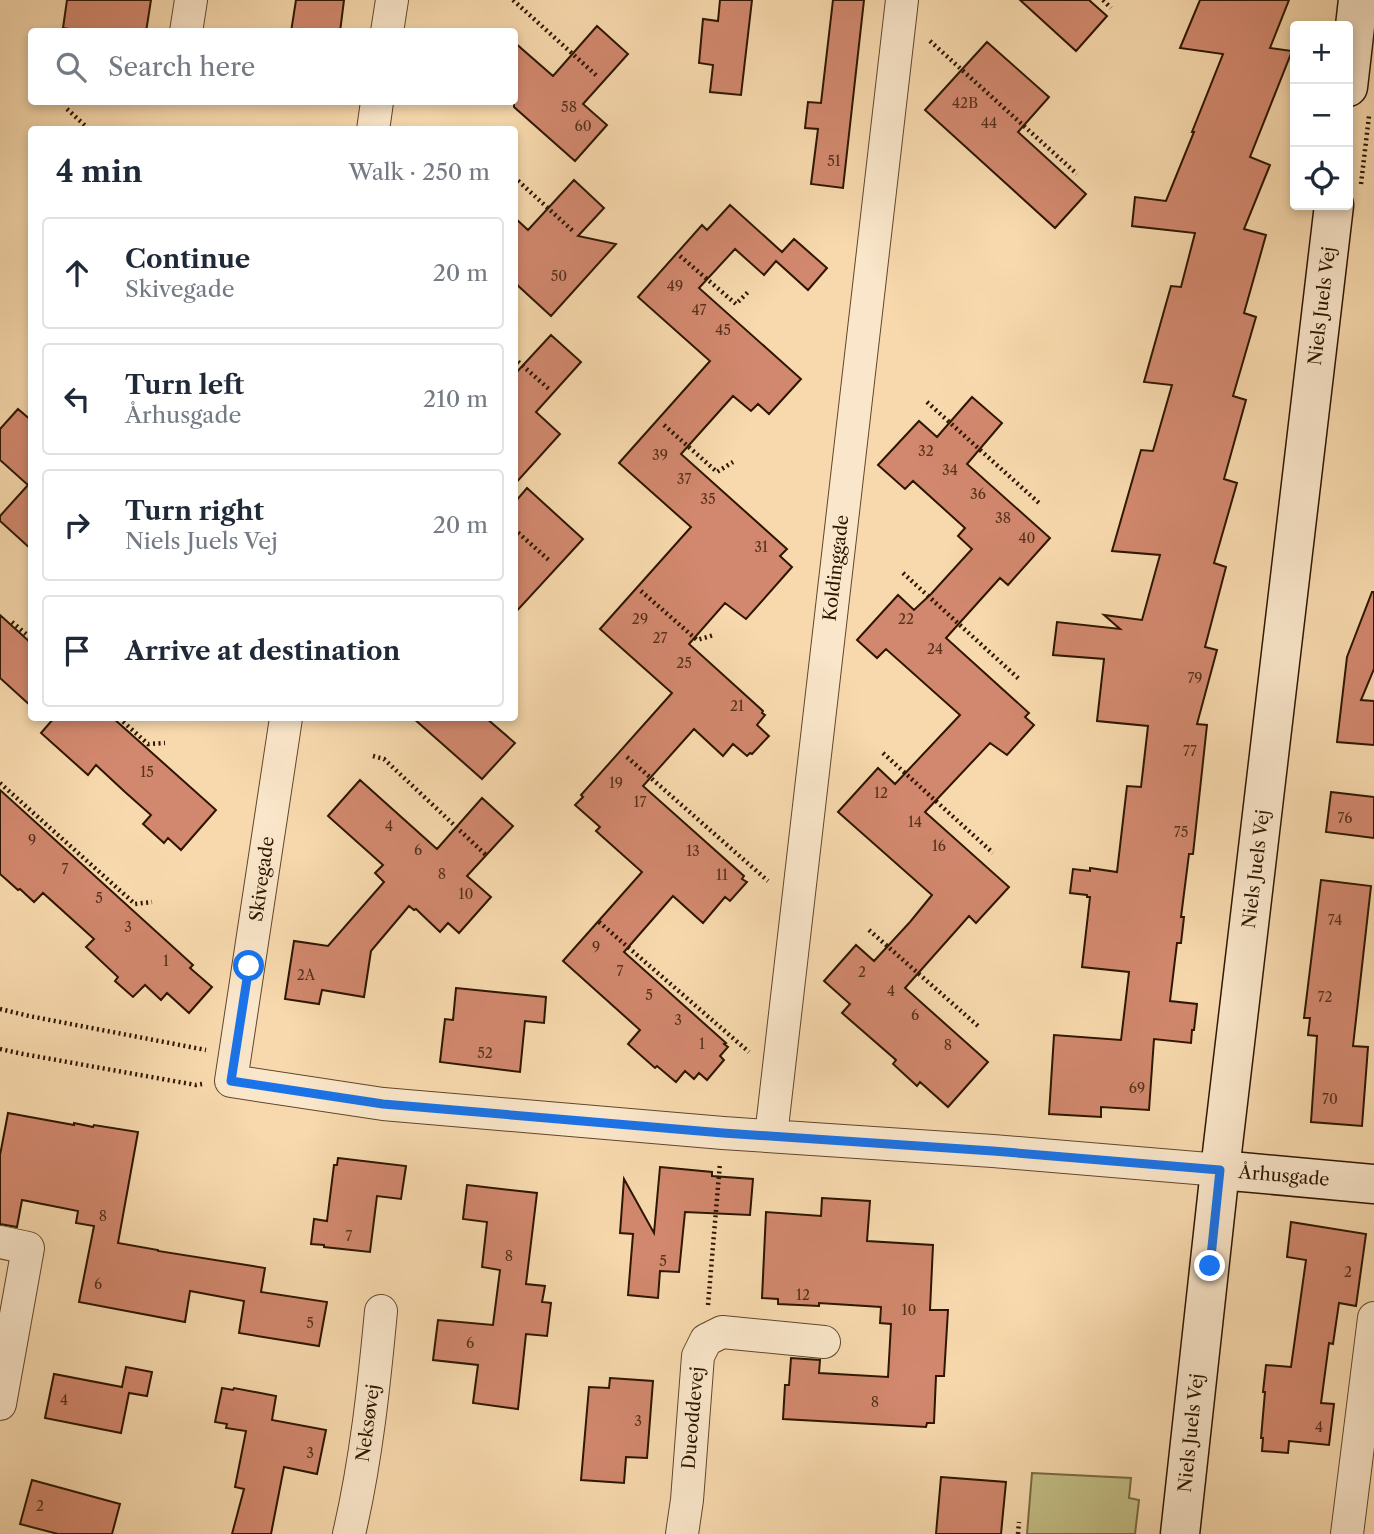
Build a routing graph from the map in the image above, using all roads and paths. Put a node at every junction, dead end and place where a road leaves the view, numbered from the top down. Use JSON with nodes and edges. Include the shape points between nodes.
{"nodes":[{"id":1,"x":191,"y":0,"type":"edge"},
{"id":2,"x":392,"y":0,"type":"edge"},
{"id":3,"x":513,"y":0,"type":"edge"},
{"id":4,"x":902,"y":0,"type":"edge"},
{"id":5,"x":1102,"y":0,"type":"edge"},
{"id":6,"x":1358,"y":0,"type":"edge"},
{"id":7,"x":1111,"y":8,"type":"dead end"},
{"id":8,"x":187,"y":28,"type":"edge"},
{"id":9,"x":388,"y":28,"type":"edge"},
{"id":10,"x":898,"y":31,"type":"junction"},
{"id":11,"x":597,"y":76,"type":"dead end"},
{"id":12,"x":1348,"y":84,"type":"edge"},
{"id":13,"x":377,"y":105,"type":"edge"},
{"id":14,"x":67,"y":109,"type":"dead end"},
{"id":15,"x":86,"y":126,"type":"edge"},
{"id":16,"x":374,"y":126,"type":"edge"},
{"id":17,"x":1077,"y":174,"type":"dead end"},
{"id":18,"x":518,"y":181,"type":"edge"},
{"id":19,"x":1333,"y":210,"type":"edge"},
{"id":20,"x":573,"y":232,"type":"dead end"},
{"id":21,"x":680,"y":256,"type":"dead end"},
{"id":22,"x":749,"y":291,"type":"dead end"},
{"id":23,"x":518,"y":362,"type":"edge"},
{"id":24,"x":550,"y":390,"type":"dead end"},
{"id":25,"x":926,"y":402,"type":"dead end"},
{"id":26,"x":664,"y":425,"type":"dead end"},
{"id":27,"x":733,"y":463,"type":"dead end"},
{"id":28,"x":1039,"y":503,"type":"dead end"},
{"id":29,"x":518,"y":533,"type":"edge"},
{"id":30,"x":551,"y":562,"type":"dead end"},
{"id":31,"x":903,"y":573,"type":"dead end"},
{"id":32,"x":641,"y":591,"type":"dead end"},
{"id":33,"x":12,"y":622,"type":"dead end"},
{"id":34,"x":714,"y":635,"type":"dead end"},
{"id":35,"x":28,"y":636,"type":"edge"},
{"id":36,"x":1019,"y":679,"type":"dead end"},
{"id":37,"x":122,"y":721,"type":"edge"},
{"id":38,"x":286,"y":721,"type":"edge"},
{"id":39,"x":165,"y":743,"type":"dead end"},
{"id":40,"x":883,"y":753,"type":"dead end"},
{"id":41,"x":373,"y":756,"type":"dead end"},
{"id":42,"x":626,"y":757,"type":"dead end"},
{"id":43,"x":0,"y":783,"type":"edge"},
{"id":44,"x":993,"y":853,"type":"dead end"},
{"id":45,"x":487,"y":856,"type":"dead end"},
{"id":46,"x":152,"y":902,"type":"dead end"},
{"id":47,"x":797,"y":906,"type":"junction"},
{"id":48,"x":599,"y":922,"type":"dead end"},
{"id":49,"x":869,"y":930,"type":"dead end"},
{"id":50,"x":0,"y":1009,"type":"edge"},
{"id":51,"x":978,"y":1026,"type":"dead end"},
{"id":52,"x":0,"y":1049,"type":"edge"},
{"id":53,"x":777,"y":1076,"type":"junction"},
{"id":54,"x":231,"y":1081,"type":"junction"},
{"id":55,"x":723,"y":1133,"type":"junction"},
{"id":56,"x":771,"y":1136,"type":"junction"},
{"id":57,"x":1220,"y":1170,"type":"junction"},
{"id":58,"x":1374,"y":1184,"type":"edge"},
{"id":59,"x":0,"y":1242,"type":"edge"},
{"id":60,"x":381,"y":1311,"type":"dead end"},
{"id":61,"x":1374,"y":1318,"type":"edge"},
{"id":62,"x":706,"y":1340,"type":"junction"},
{"id":63,"x":824,"y":1342,"type":"dead end"},
{"id":64,"x":0,"y":1404,"type":"edge"},
{"id":65,"x":1019,"y":1522,"type":"dead end"},
{"id":66,"x":349,"y":1534,"type":"edge"},
{"id":67,"x":682,"y":1534,"type":"edge"},
{"id":68,"x":1018,"y":1534,"type":"edge"},
{"id":69,"x":1180,"y":1534,"type":"edge"},
{"id":70,"x":1347,"y":1534,"type":"edge"}],
"edges":[{"from":1,"to":8,"type":"street"},
{"from":2,"to":9,"type":"street"},
{"from":3,"to":11,"type":"path"},
{"from":4,"to":10,"type":"street","name":"Koldinggade"},
{"from":5,"to":7,"type":"path"},
{"from":6,"to":12,"type":"street"},
{"from":10,"to":17,"type":"path","via":[[922,33]]},
{"from":10,"to":47,"type":"street","name":"Koldinggade"},
{"from":13,"to":16,"type":"street"},
{"from":14,"to":15,"type":"path"},
{"from":18,"to":20,"type":"path"},
{"from":19,"to":57,"type":"street","name":"Niels Juels Vej"},
{"from":21,"to":22,"type":"path","via":[[736,304]]},
{"from":23,"to":24,"type":"path"},
{"from":25,"to":28,"type":"path"},
{"from":26,"to":27,"type":"path","via":[[717,472]]},
{"from":29,"to":30,"type":"path"},
{"from":31,"to":36,"type":"path"},
{"from":32,"to":34,"type":"path","via":[[697,640]]},
{"from":33,"to":35,"type":"path"},
{"from":37,"to":39,"type":"path","via":[[148,744]]},
{"from":38,"to":54,"type":"street","name":"Skivegade"},
{"from":40,"to":44,"type":"path"},
{"from":41,"to":45,"type":"path","via":[[384,759]]},
{"from":42,"to":47,"type":"path"},
{"from":43,"to":46,"type":"path","via":[[135,904]]},
{"from":47,"to":53,"type":"street","name":"Koldinggade"},
{"from":48,"to":53,"type":"path"},
{"from":49,"to":51,"type":"path"},
{"from":50,"to":54,"type":"path","via":[[213,1051]]},
{"from":52,"to":54,"type":"path","via":[[196,1084]]},
{"from":53,"to":56,"type":"street","name":"Koldinggade"},
{"from":54,"to":55,"type":"street","name":"Århusgade","via":[[383,1104]]},
{"from":55,"to":56,"type":"street","name":"Århusgade"},
{"from":55,"to":62,"type":"path"},
{"from":56,"to":57,"type":"street","name":"Århusgade"},
{"from":57,"to":58,"type":"street","name":"Århusgade"},
{"from":57,"to":69,"type":"street","name":"Niels Juels Vej"},
{"from":59,"to":64,"type":"street","via":[[28,1248]]},
{"from":60,"to":66,"type":"street","name":"Neksøvej","via":[[373,1396]]},
{"from":61,"to":70,"type":"street"},
{"from":62,"to":63,"type":"street","via":[[722,1332]]},
{"from":62,"to":67,"type":"street","name":"Dueoddevej","via":[[698,1356]]},
{"from":65,"to":68,"type":"path"}]}
